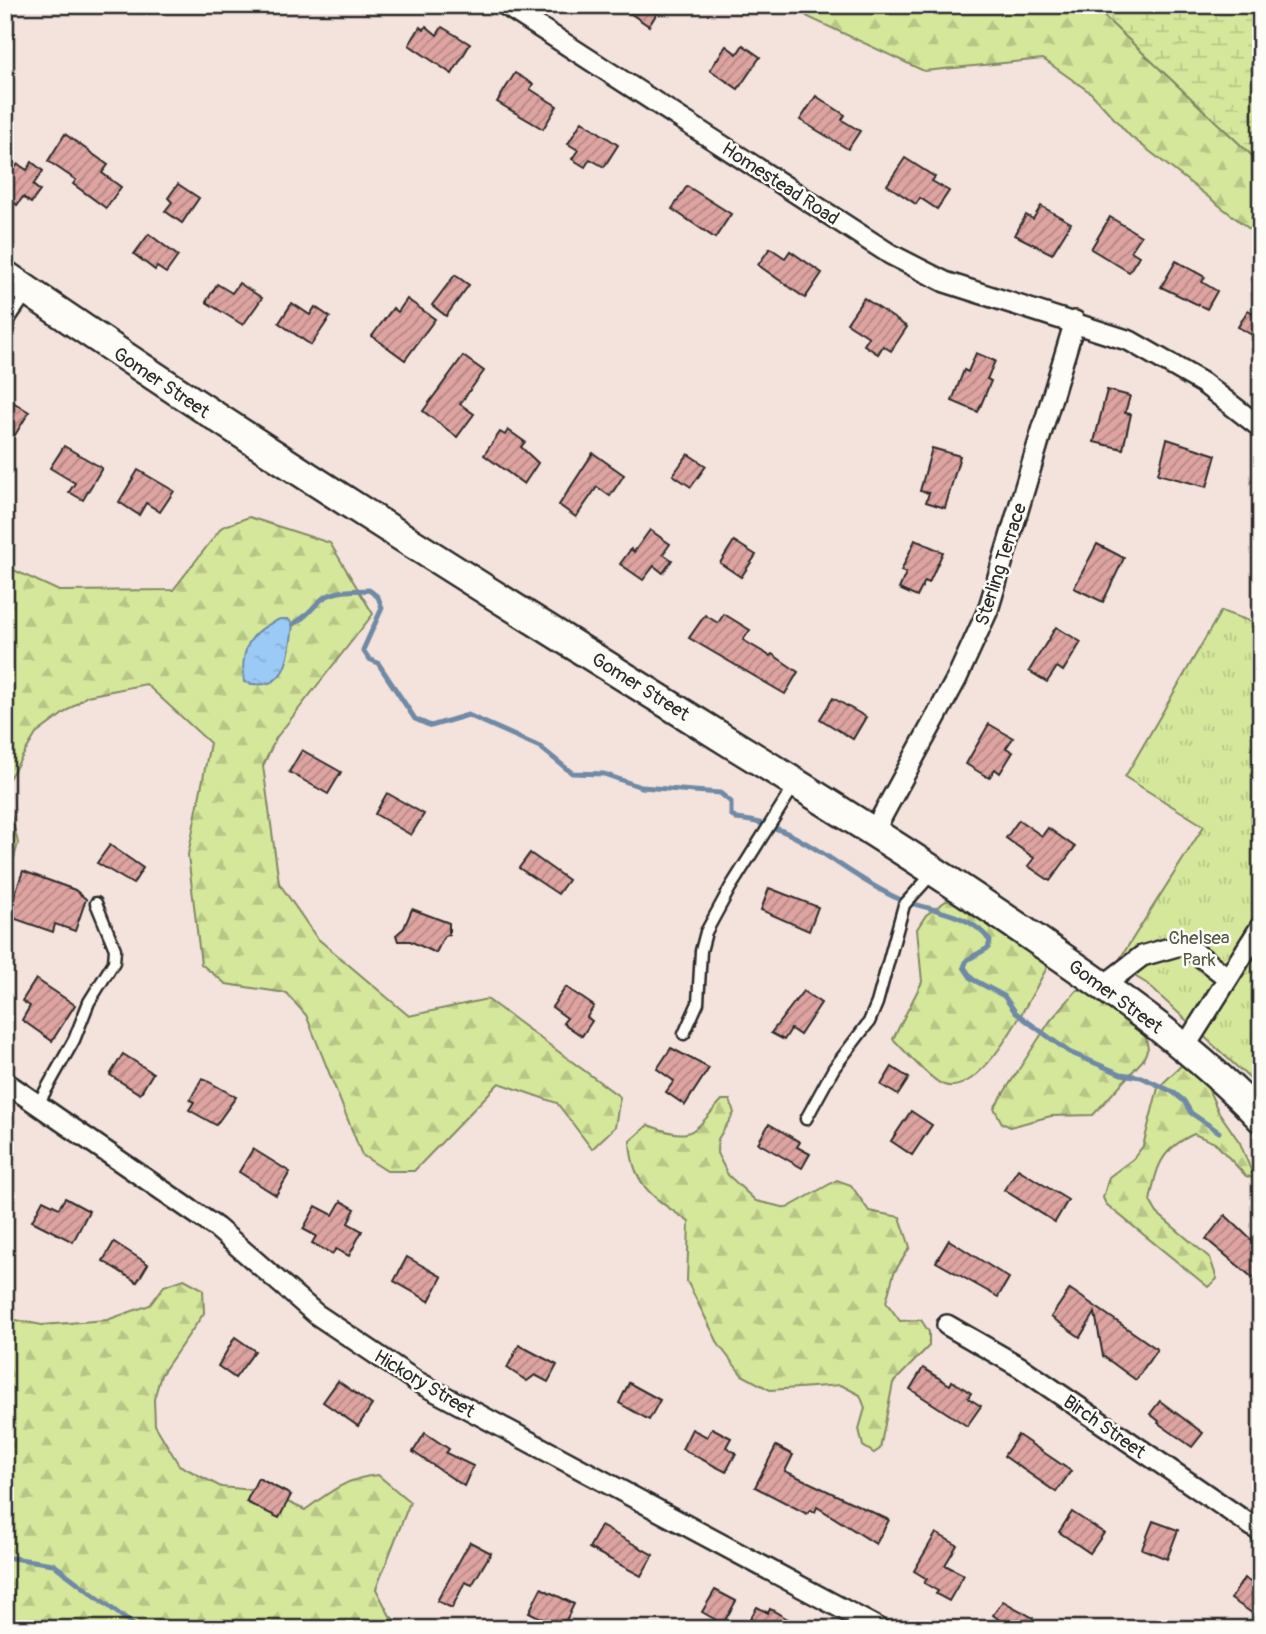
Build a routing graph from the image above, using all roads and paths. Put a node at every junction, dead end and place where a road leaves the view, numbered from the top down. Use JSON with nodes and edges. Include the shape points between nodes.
{"nodes":[{"id":1,"x":505,"y":5,"type":"edge"},
{"id":2,"x":5,"y":275,"type":"edge"},
{"id":3,"x":29,"y":291,"type":"junction"},
{"id":4,"x":1075,"y":321,"type":"junction"},
{"id":5,"x":5,"y":326,"type":"edge"},
{"id":6,"x":1261,"y":428,"type":"edge"},
{"id":7,"x":796,"y":783,"type":"junction"},
{"id":8,"x":874,"y":831,"type":"junction"},
{"id":9,"x":936,"y":870,"type":"junction"},
{"id":10,"x":96,"y":903,"type":"dead end"},
{"id":11,"x":1261,"y":926,"type":"edge"},
{"id":12,"x":1228,"y":978,"type":"junction"},
{"id":13,"x":1103,"y":986,"type":"junction"},
{"id":14,"x":684,"y":1034,"type":"dead end"},
{"id":15,"x":1185,"y":1047,"type":"junction"},
{"id":16,"x":5,"y":1082,"type":"edge"},
{"id":17,"x":38,"y":1104,"type":"junction"},
{"id":18,"x":1261,"y":1118,"type":"edge"},
{"id":19,"x":806,"y":1119,"type":"dead end"},
{"id":20,"x":947,"y":1325,"type":"dead end"},
{"id":21,"x":1261,"y":1532,"type":"edge"},
{"id":22,"x":880,"y":1629,"type":"edge"}],
"edges":[{"from":1,"to":4,"type":"street","name":"Homestead Road","via":[[890,254],[945,282]]},
{"from":2,"to":3,"type":"street","name":"Gomer Street"},
{"from":3,"to":5,"type":"lane"},
{"from":3,"to":7,"type":"street","name":"Gomer Street","via":[[412,545]]},
{"from":4,"to":6,"type":"street","name":"Homestead Road","via":[[1130,341],[1203,383]]},
{"from":4,"to":8,"type":"street","name":"Sterling Terrace","via":[[988,610],[956,680]]},
{"from":7,"to":8,"type":"street","name":"Gomer Street"},
{"from":7,"to":14,"type":"lane","via":[[706,932],[698,1003]]},
{"from":8,"to":9,"type":"street","name":"Gomer Street"},
{"from":9,"to":13,"type":"street","name":"Gomer Street"},
{"from":9,"to":19,"type":"lane","via":[[904,905],[869,1022],[834,1068]]},
{"from":10,"to":17,"type":"lane","via":[[116,949],[114,962]]},
{"from":11,"to":12,"type":"street"},
{"from":12,"to":13,"type":"street","via":[[1184,944],[1142,956]]},
{"from":12,"to":15,"type":"street"},
{"from":13,"to":15,"type":"street","name":"Gomer Street"},
{"from":15,"to":18,"type":"street","name":"Gomer Street"},
{"from":16,"to":17,"type":"street","name":"Hickory Street"},
{"from":17,"to":22,"type":"street","name":"Hickory Street","via":[[216,1227],[316,1314],[416,1381]]},
{"from":20,"to":21,"type":"street","name":"Birch Street","via":[[1030,1374]]}]}
